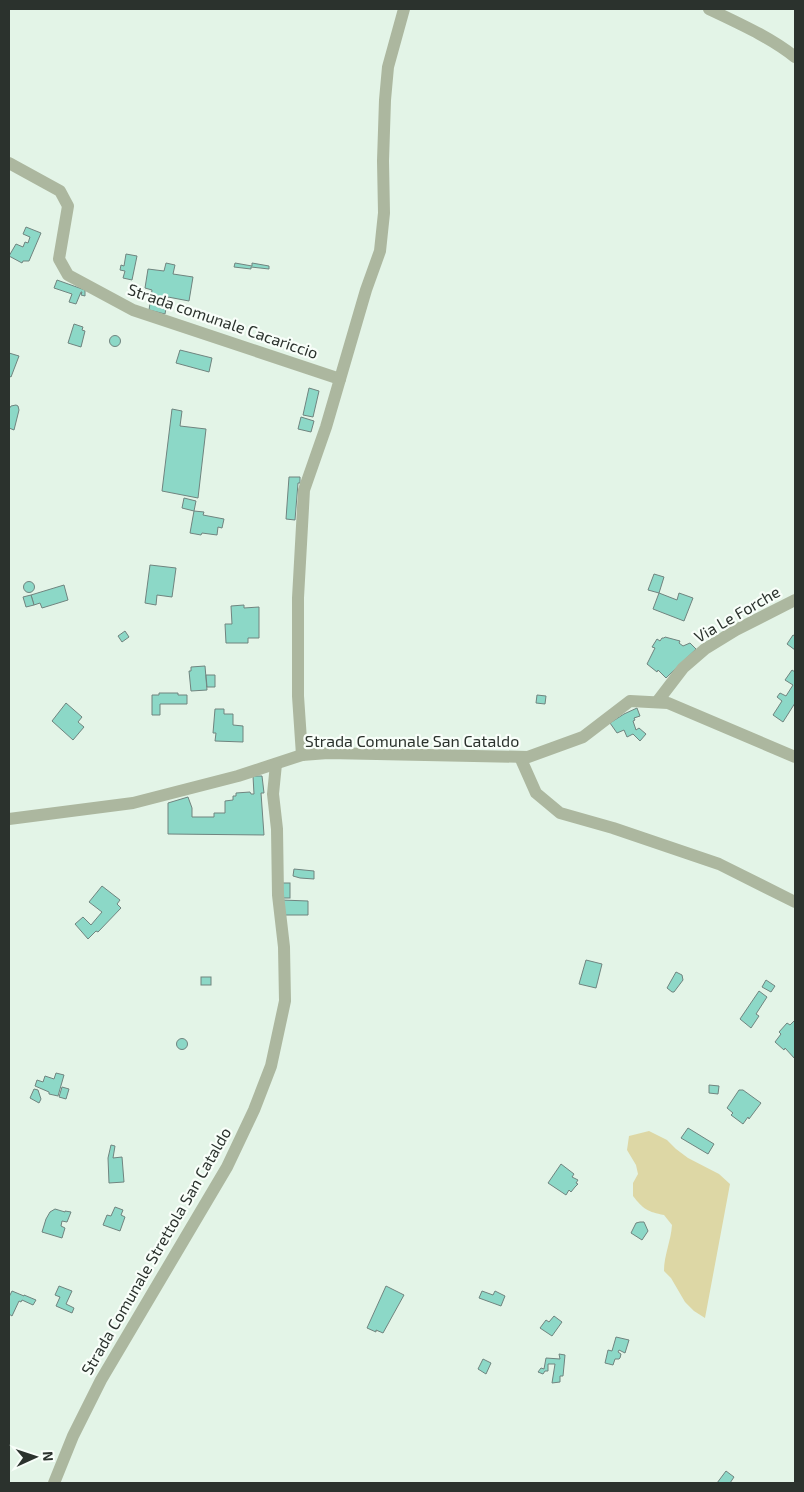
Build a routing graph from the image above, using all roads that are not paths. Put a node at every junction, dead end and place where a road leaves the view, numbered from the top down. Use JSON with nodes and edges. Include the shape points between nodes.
{"nodes":[{"id":1,"x":404,"y":9,"type":"edge"},
{"id":2,"x":709,"y":9,"type":"edge"},
{"id":3,"x":795,"y":57,"type":"edge"},
{"id":4,"x":9,"y":163,"type":"edge"},
{"id":5,"x":340,"y":379,"type":"junction"},
{"id":6,"x":795,"y":600,"type":"edge"},
{"id":7,"x":657,"y":702,"type":"junction"},
{"id":8,"x":302,"y":755,"type":"junction"},
{"id":9,"x":520,"y":757,"type":"junction"},
{"id":10,"x":795,"y":757,"type":"edge"},
{"id":11,"x":276,"y":764,"type":"junction"},
{"id":12,"x":9,"y":819,"type":"edge"},
{"id":13,"x":795,"y":902,"type":"edge"},
{"id":14,"x":54,"y":1483,"type":"edge"}],
"edges":[{"from":1,"to":5,"type":"street","via":[[387,75],[380,251]]},
{"from":2,"to":3,"type":"street"},
{"from":4,"to":5,"type":"street","name":"Strada comunale Cacariccio","via":[[60,191],[68,206],[58,258],[68,274],[133,310]]},
{"from":5,"to":8,"type":"street","via":[[304,490],[298,608]]},
{"from":6,"to":7,"type":"street","name":"Via Le Forche","via":[[705,649],[683,668]]},
{"from":7,"to":9,"type":"street","name":"Strada Comunale San Cataldo","via":[[630,701],[583,737]]},
{"from":7,"to":10,"type":"street","name":"Strada Comunale San Cataldo","via":[[668,703]]},
{"from":8,"to":9,"type":"street","name":"Strada Comunale San Cataldo"},
{"from":8,"to":11,"type":"street","name":"Strada Comunale San Cataldo"},
{"from":9,"to":13,"type":"street","via":[[536,793],[560,813],[719,864]]},
{"from":11,"to":12,"type":"street","name":"Strada Comunale San Cataldo","via":[[133,804]]},
{"from":11,"to":14,"type":"street","name":"Strada Comunale Strettola San Cataldo","via":[[273,794],[285,1001],[271,1066],[227,1167],[101,1380],[72,1436]]}]}
